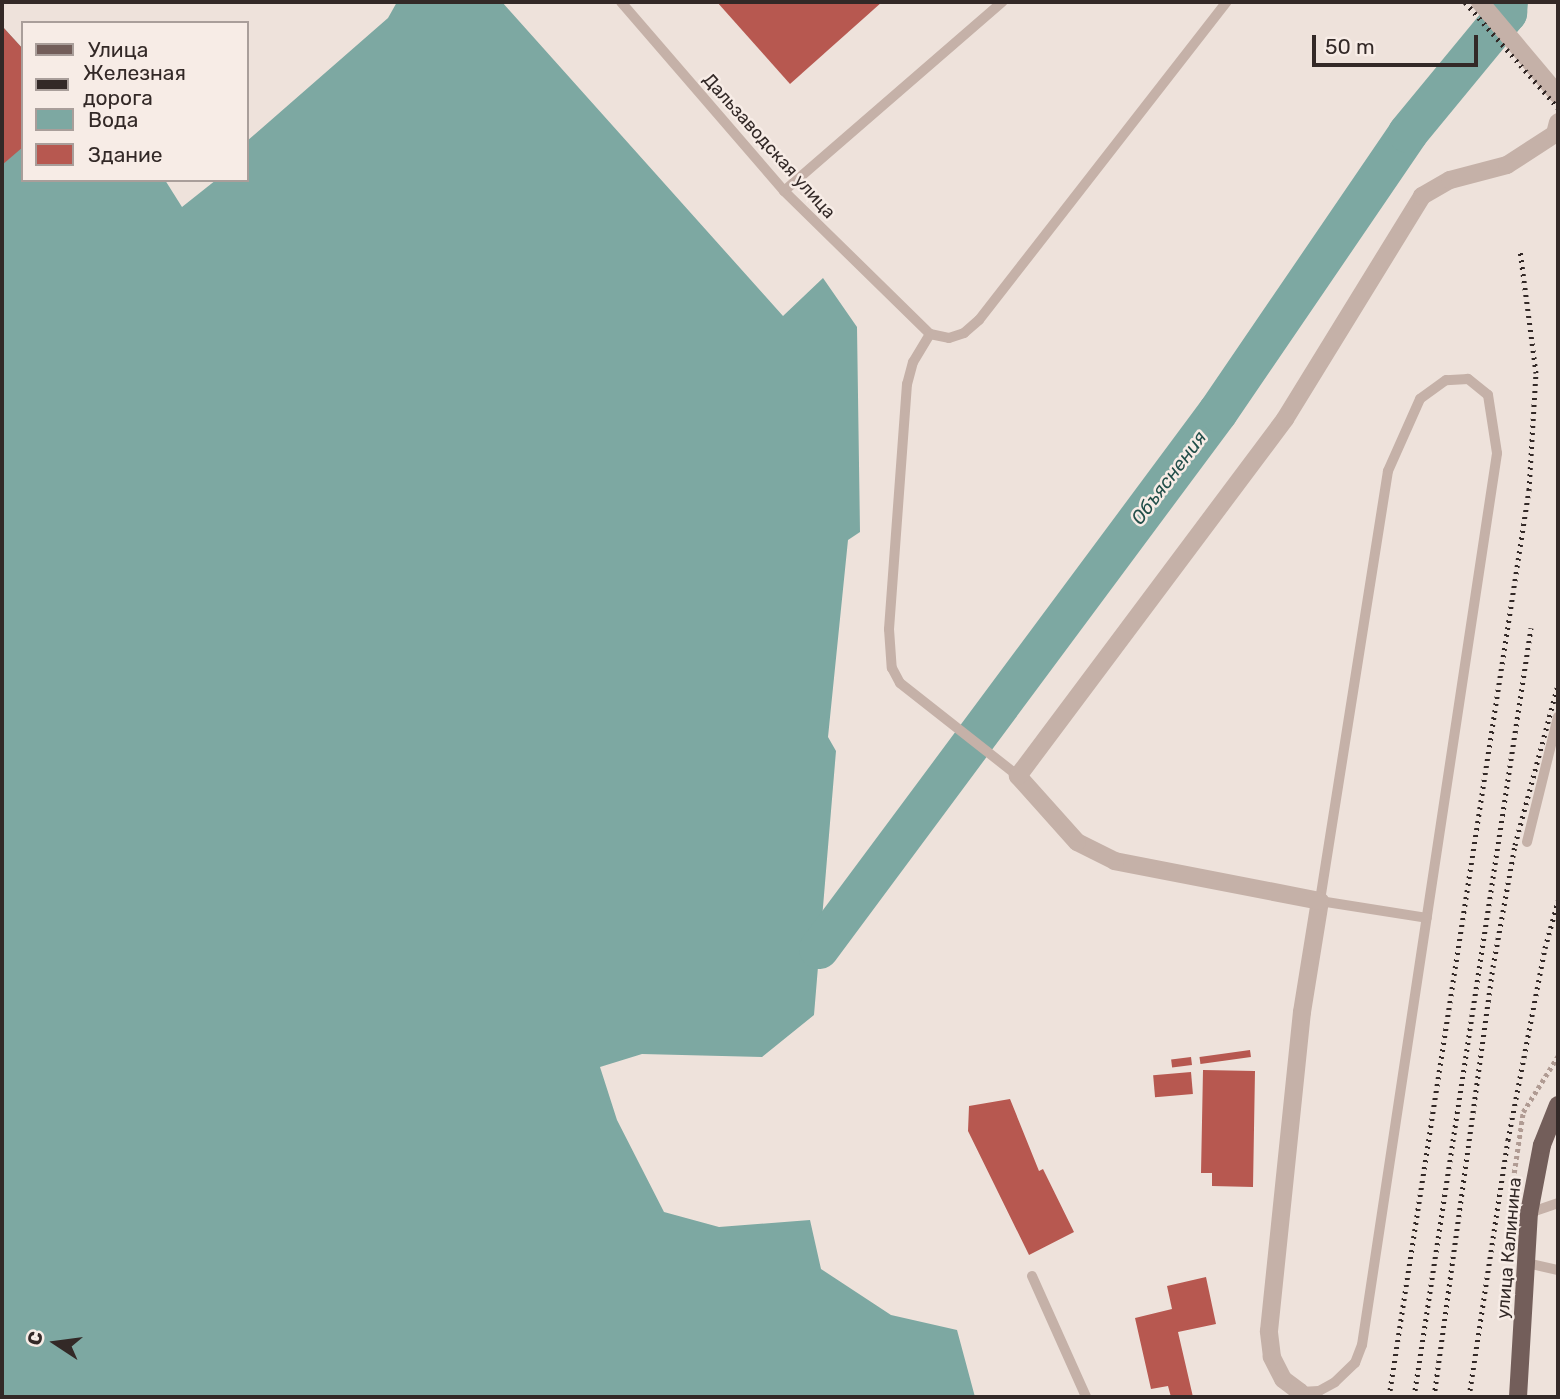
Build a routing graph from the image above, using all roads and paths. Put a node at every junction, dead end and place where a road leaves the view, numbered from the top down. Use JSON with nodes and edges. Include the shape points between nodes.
{"nodes":[{"id":1,"x":621,"y":2,"type":"edge"},
{"id":2,"x":1002,"y":2,"type":"edge"},
{"id":3,"x":1227,"y":2,"type":"edge"},
{"id":4,"x":1480,"y":2,"type":"edge"},
{"id":5,"x":1558,"y":95,"type":"edge"},
{"id":6,"x":1558,"y":122,"type":"edge"},
{"id":7,"x":784,"y":191,"type":"junction"},
{"id":8,"x":930,"y":334,"type":"junction"},
{"id":9,"x":1558,"y":717,"type":"edge"},
{"id":10,"x":1018,"y":776,"type":"junction"},
{"id":11,"x":1527,"y":842,"type":"dead end"},
{"id":12,"x":1320,"y":901,"type":"junction"},
{"id":13,"x":1427,"y":918,"type":"junction"},
{"id":14,"x":1558,"y":1105,"type":"edge"},
{"id":15,"x":1558,"y":1203,"type":"edge"},
{"id":16,"x":1530,"y":1213,"type":"junction"},
{"id":17,"x":1527,"y":1263,"type":"junction"},
{"id":18,"x":1558,"y":1270,"type":"edge"},
{"id":19,"x":1032,"y":1276,"type":"dead end"},
{"id":20,"x":1300,"y":1395,"type":"edge"},
{"id":21,"x":1086,"y":1397,"type":"edge"},
{"id":22,"x":1518,"y":1397,"type":"edge"}],
"edges":[{"from":1,"to":7,"type":"lane","name":"Дальзаводская улица"},
{"from":2,"to":7,"type":"lane"},
{"from":3,"to":8,"type":"lane","via":[[979,320],[949,338]]},
{"from":4,"to":5,"type":"street"},
{"from":6,"to":10,"type":"street","via":[[1555,134],[1507,165],[1450,180],[1422,196],[1285,419]]},
{"from":7,"to":8,"type":"lane","name":"Дальзаводская улица"},
{"from":8,"to":10,"type":"lane","via":[[913,362],[908,384],[888,650],[900,683]]},
{"from":9,"to":11,"type":"lane"},
{"from":10,"to":12,"type":"street","via":[[1077,842],[1115,861]]},
{"from":12,"to":13,"type":"lane"},
{"from":12,"to":13,"type":"lane","via":[[1388,471],[1420,399],[1446,380],[1468,379],[1488,395],[1497,453]]},
{"from":12,"to":20,"type":"street","via":[[1302,1012],[1269,1331],[1272,1357],[1283,1379]]},
{"from":13,"to":20,"type":"lane","via":[[1362,1345],[1347,1373],[1320,1391]]},
{"from":14,"to":16,"type":"main road","name":"улица Калинина","via":[[1542,1145]]},
{"from":15,"to":16,"type":"lane"},
{"from":16,"to":17,"type":"main road","name":"улица Калинина"},
{"from":17,"to":18,"type":"lane"},
{"from":17,"to":22,"type":"main road","name":"улица Калинина"},
{"from":19,"to":21,"type":"lane"}]}
